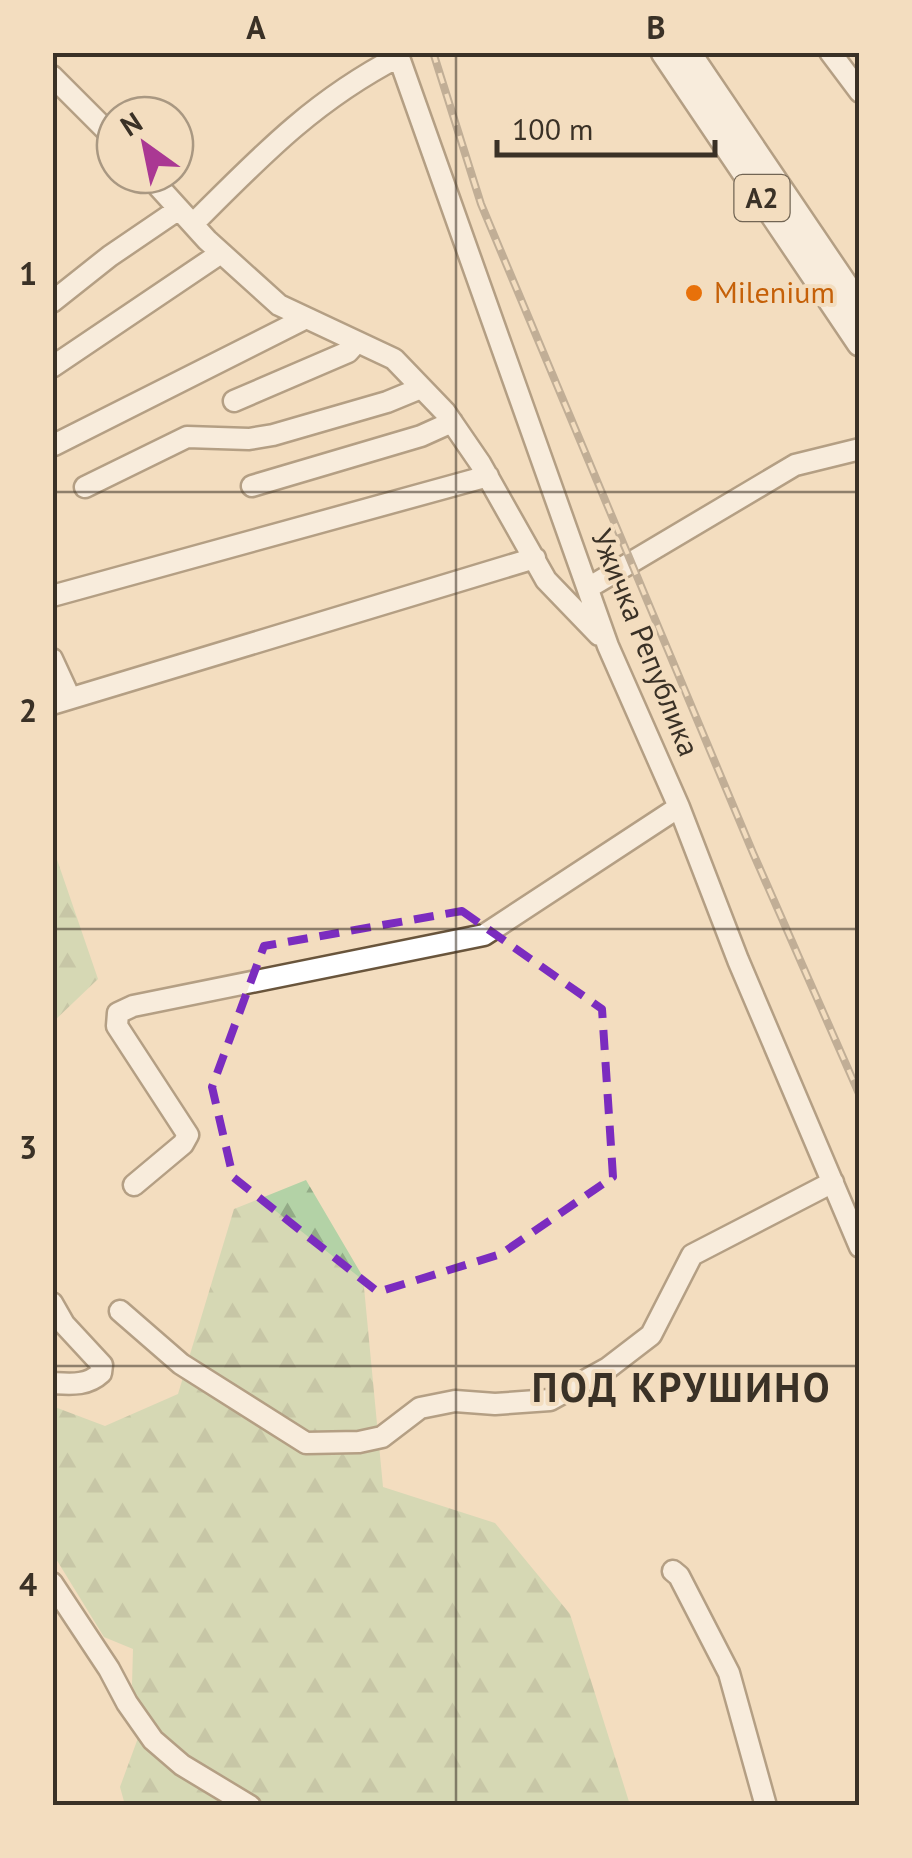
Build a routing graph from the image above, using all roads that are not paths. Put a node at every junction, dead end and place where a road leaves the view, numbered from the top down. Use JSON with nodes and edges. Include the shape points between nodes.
{"nodes":[{"id":1,"x":664,"y":52,"type":"edge"},
{"id":2,"x":687,"y":52,"type":"edge"},
{"id":3,"x":830,"y":52,"type":"edge"},
{"id":4,"x":398,"y":55,"type":"edge"},
{"id":5,"x":52,"y":76,"type":"edge"},
{"id":6,"x":860,"y":92,"type":"edge"},
{"id":7,"x":95,"y":119,"type":"edge"},
{"id":8,"x":166,"y":195,"type":"edge"},
{"id":9,"x":186,"y":217,"type":"junction"},
{"id":10,"x":221,"y":252,"type":"junction"},
{"id":11,"x":829,"y":296,"type":"junction"},
{"id":12,"x":52,"y":302,"type":"edge"},
{"id":13,"x":860,"y":308,"type":"edge"},
{"id":14,"x":306,"y":318,"type":"junction"},
{"id":15,"x":357,"y":342,"type":"junction"},
{"id":16,"x":860,"y":343,"type":"edge"},
{"id":17,"x":860,"y":359,"type":"edge"},
{"id":18,"x":52,"y":367,"type":"edge"},
{"id":19,"x":422,"y":388,"type":"junction"},
{"id":20,"x":234,"y":401,"type":"dead end"},
{"id":21,"x":452,"y":422,"type":"junction"},
{"id":22,"x":54,"y":445,"type":"edge"},
{"id":23,"x":860,"y":450,"type":"edge"},
{"id":24,"x":488,"y":476,"type":"junction"},
{"id":25,"x":252,"y":486,"type":"dead end"},
{"id":26,"x":84,"y":487,"type":"dead end"},
{"id":27,"x":535,"y":558,"type":"junction"},
{"id":28,"x":588,"y":588,"type":"junction"},
{"id":29,"x":52,"y":596,"type":"edge"},
{"id":30,"x":608,"y":646,"type":"junction"},
{"id":31,"x":52,"y":658,"type":"edge"},
{"id":32,"x":61,"y":701,"type":"edge"},
{"id":33,"x":680,"y":807,"type":"junction"},
{"id":34,"x":833,"y":1182,"type":"junction"},
{"id":35,"x":134,"y":1185,"type":"dead end"},
{"id":36,"x":860,"y":1246,"type":"edge"},
{"id":37,"x":52,"y":1304,"type":"edge"},
{"id":38,"x":120,"y":1311,"type":"dead end"},
{"id":39,"x":52,"y":1383,"type":"edge"},
{"id":40,"x":672,"y":1571,"type":"dead end"},
{"id":41,"x":52,"y":1583,"type":"edge"},
{"id":42,"x":250,"y":1806,"type":"edge"},
{"id":43,"x":766,"y":1806,"type":"edge"}],
"edges":[{"from":1,"to":11,"type":"main road","number":"A2"},
{"from":2,"to":13,"type":"main road","number":"A2"},
{"from":3,"to":6,"type":"street"},
{"from":4,"to":9,"type":"street","via":[[301,118]]},
{"from":4,"to":28,"type":"street","name":"Ужичка Република"},
{"from":5,"to":7,"type":"street"},
{"from":8,"to":9,"type":"street"},
{"from":9,"to":10,"type":"street"},
{"from":9,"to":12,"type":"street","via":[[110,256]]},
{"from":10,"to":14,"type":"street","via":[[279,305]]},
{"from":10,"to":18,"type":"street"},
{"from":11,"to":16,"type":"main road","number":"A2"},
{"from":11,"to":17,"type":"street"},
{"from":14,"to":15,"type":"street"},
{"from":14,"to":22,"type":"street"},
{"from":15,"to":19,"type":"street","via":[[394,359]]},
{"from":15,"to":20,"type":"street","via":[[348,352]]},
{"from":19,"to":21,"type":"street"},
{"from":19,"to":26,"type":"street","via":[[249,439],[187,437]]},
{"from":21,"to":24,"type":"street"},
{"from":21,"to":25,"type":"street"},
{"from":23,"to":28,"type":"street","via":[[795,466]]},
{"from":24,"to":27,"type":"street"},
{"from":24,"to":29,"type":"street"},
{"from":27,"to":30,"type":"street","via":[[546,580]]},
{"from":27,"to":32,"type":"street"},
{"from":28,"to":30,"type":"street","name":"Ужичка Република"},
{"from":30,"to":33,"type":"street","name":"Ужичка Република"},
{"from":31,"to":32,"type":"street"},
{"from":33,"to":34,"type":"street","name":"Ужичка Република"},
{"from":33,"to":35,"type":"street","via":[[484,935],[118,1013],[116,1026],[188,1135]]},
{"from":34,"to":36,"type":"street","name":"Ужичка Република"},
{"from":34,"to":38,"type":"street","via":[[692,1254],[651,1334],[550,1400],[420,1408],[382,1437],[359,1442],[306,1443],[181,1364]]},
{"from":37,"to":39,"type":"street","via":[[102,1365],[93,1380]]},
{"from":40,"to":43,"type":"street","via":[[729,1673]]},
{"from":41,"to":42,"type":"street","via":[[153,1740]]}]}
